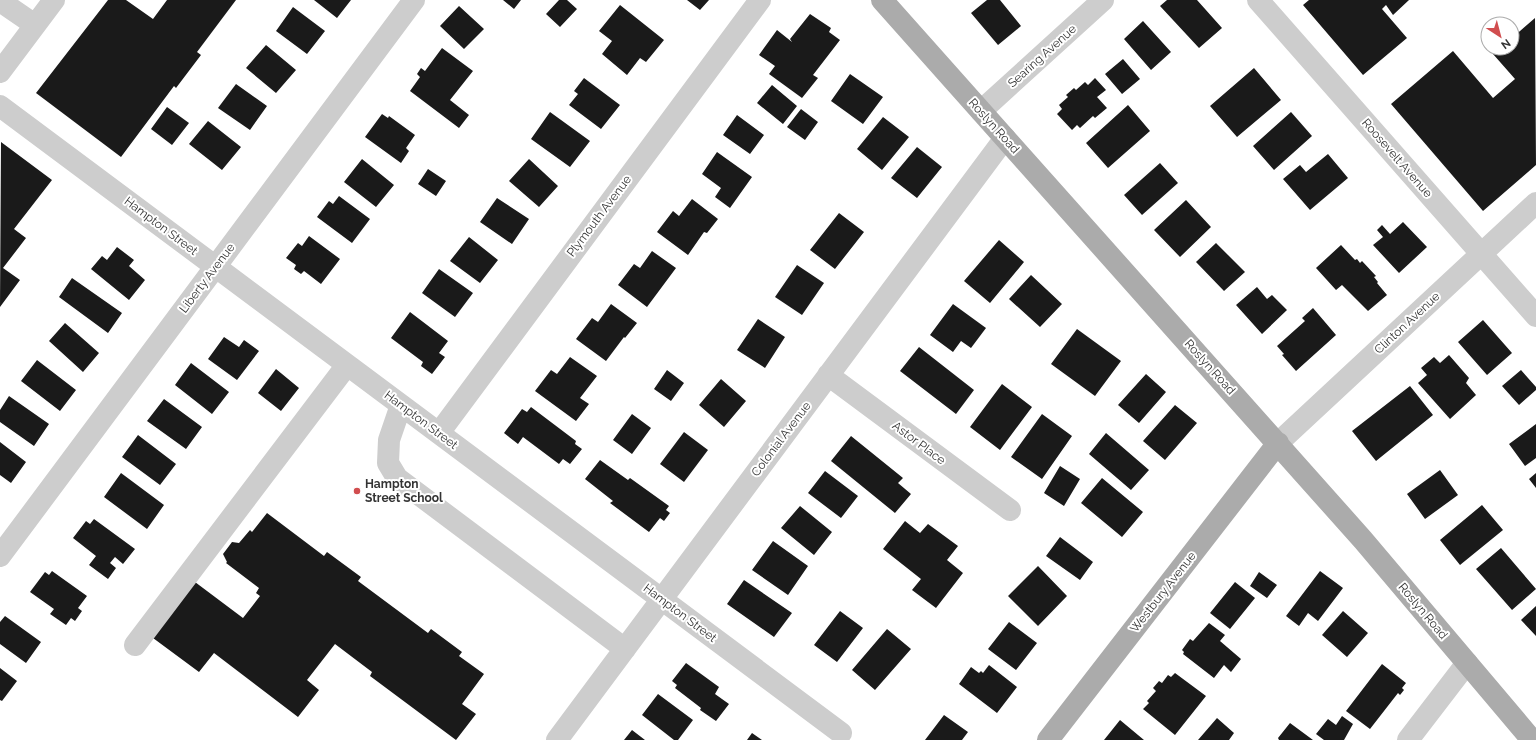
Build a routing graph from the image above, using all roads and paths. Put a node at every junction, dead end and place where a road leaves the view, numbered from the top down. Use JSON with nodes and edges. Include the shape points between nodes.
{"nodes":[{"id":1,"x":54,"y":0,"type":"edge"},
{"id":2,"x":414,"y":0,"type":"edge"},
{"id":3,"x":760,"y":0,"type":"edge"},
{"id":4,"x":882,"y":0,"type":"edge"},
{"id":5,"x":1103,"y":0,"type":"edge"},
{"id":6,"x":1258,"y":0,"type":"edge"},
{"id":7,"x":0,"y":1,"type":"edge"},
{"id":8,"x":35,"y":25,"type":"junction"},
{"id":9,"x":0,"y":72,"type":"edge"},
{"id":10,"x":0,"y":106,"type":"edge"},
{"id":11,"x":981,"y":112,"type":"junction"},
{"id":12,"x":1004,"y":138,"type":"junction"},
{"id":13,"x":1536,"y":203,"type":"edge"},
{"id":14,"x":1482,"y":254,"type":"junction"},
{"id":15,"x":216,"y":266,"type":"junction"},
{"id":16,"x":1536,"y":316,"type":"edge"},
{"id":17,"x":347,"y":365,"type":"junction"},
{"id":18,"x":828,"y":375,"type":"junction"},
{"id":19,"x":401,"y":405,"type":"junction"},
{"id":20,"x":439,"y":433,"type":"junction"},
{"id":21,"x":1278,"y":443,"type":"junction"},
{"id":22,"x":1010,"y":510,"type":"dead end"},
{"id":23,"x":0,"y":556,"type":"edge"},
{"id":24,"x":662,"y":599,"type":"junction"},
{"id":25,"x":135,"y":645,"type":"dead end"},
{"id":26,"x":625,"y":649,"type":"junction"},
{"id":27,"x":1467,"y":663,"type":"junction"},
{"id":28,"x":842,"y":733,"type":"dead end"},
{"id":29,"x":557,"y":740,"type":"edge"},
{"id":30,"x":1048,"y":740,"type":"edge"},
{"id":31,"x":1408,"y":740,"type":"edge"},
{"id":32,"x":1532,"y":740,"type":"edge"}],
"edges":[{"from":1,"to":8,"type":"street"},
{"from":2,"to":15,"type":"street","name":"Liberty Avenue"},
{"from":3,"to":20,"type":"street","name":"Plymouth Avenue"},
{"from":4,"to":11,"type":"main road","name":"Roslyn Road"},
{"from":5,"to":11,"type":"street","name":"Searing Avenue"},
{"from":6,"to":14,"type":"street","name":"Roosevelt Avenue"},
{"from":7,"to":8,"type":"street"},
{"from":8,"to":9,"type":"street"},
{"from":10,"to":15,"type":"street","name":"Hampton Street"},
{"from":11,"to":12,"type":"main road","name":"Roslyn Road"},
{"from":12,"to":18,"type":"street","name":"Colonial Avenue"},
{"from":12,"to":21,"type":"main road","name":"Roslyn Road"},
{"from":13,"to":14,"type":"street","name":"Clinton Avenue"},
{"from":14,"to":16,"type":"street","name":"Roosevelt Avenue"},
{"from":14,"to":21,"type":"street","name":"Clinton Avenue"},
{"from":15,"to":17,"type":"street","name":"Hampton Street"},
{"from":15,"to":23,"type":"street","name":"Liberty Avenue"},
{"from":17,"to":19,"type":"street","name":"Hampton Street"},
{"from":17,"to":25,"type":"street"},
{"from":18,"to":22,"type":"street","name":"Astor Place"},
{"from":18,"to":24,"type":"street","name":"Colonial Avenue"},
{"from":19,"to":20,"type":"street","name":"Hampton Street"},
{"from":19,"to":26,"type":"street","via":[[389,440],[388,463],[397,478]]},
{"from":20,"to":24,"type":"street","name":"Hampton Street"},
{"from":21,"to":27,"type":"main road","name":"Roslyn Road","via":[[1364,540]]},
{"from":21,"to":30,"type":"main road","name":"Westbury Avenue"},
{"from":24,"to":26,"type":"street","name":"Colonial Avenue"},
{"from":24,"to":28,"type":"street","name":"Hampton Street"},
{"from":26,"to":29,"type":"street","name":"Colonial Avenue"},
{"from":27,"to":31,"type":"street"},
{"from":27,"to":32,"type":"main road","name":"Roslyn Road"}]}
